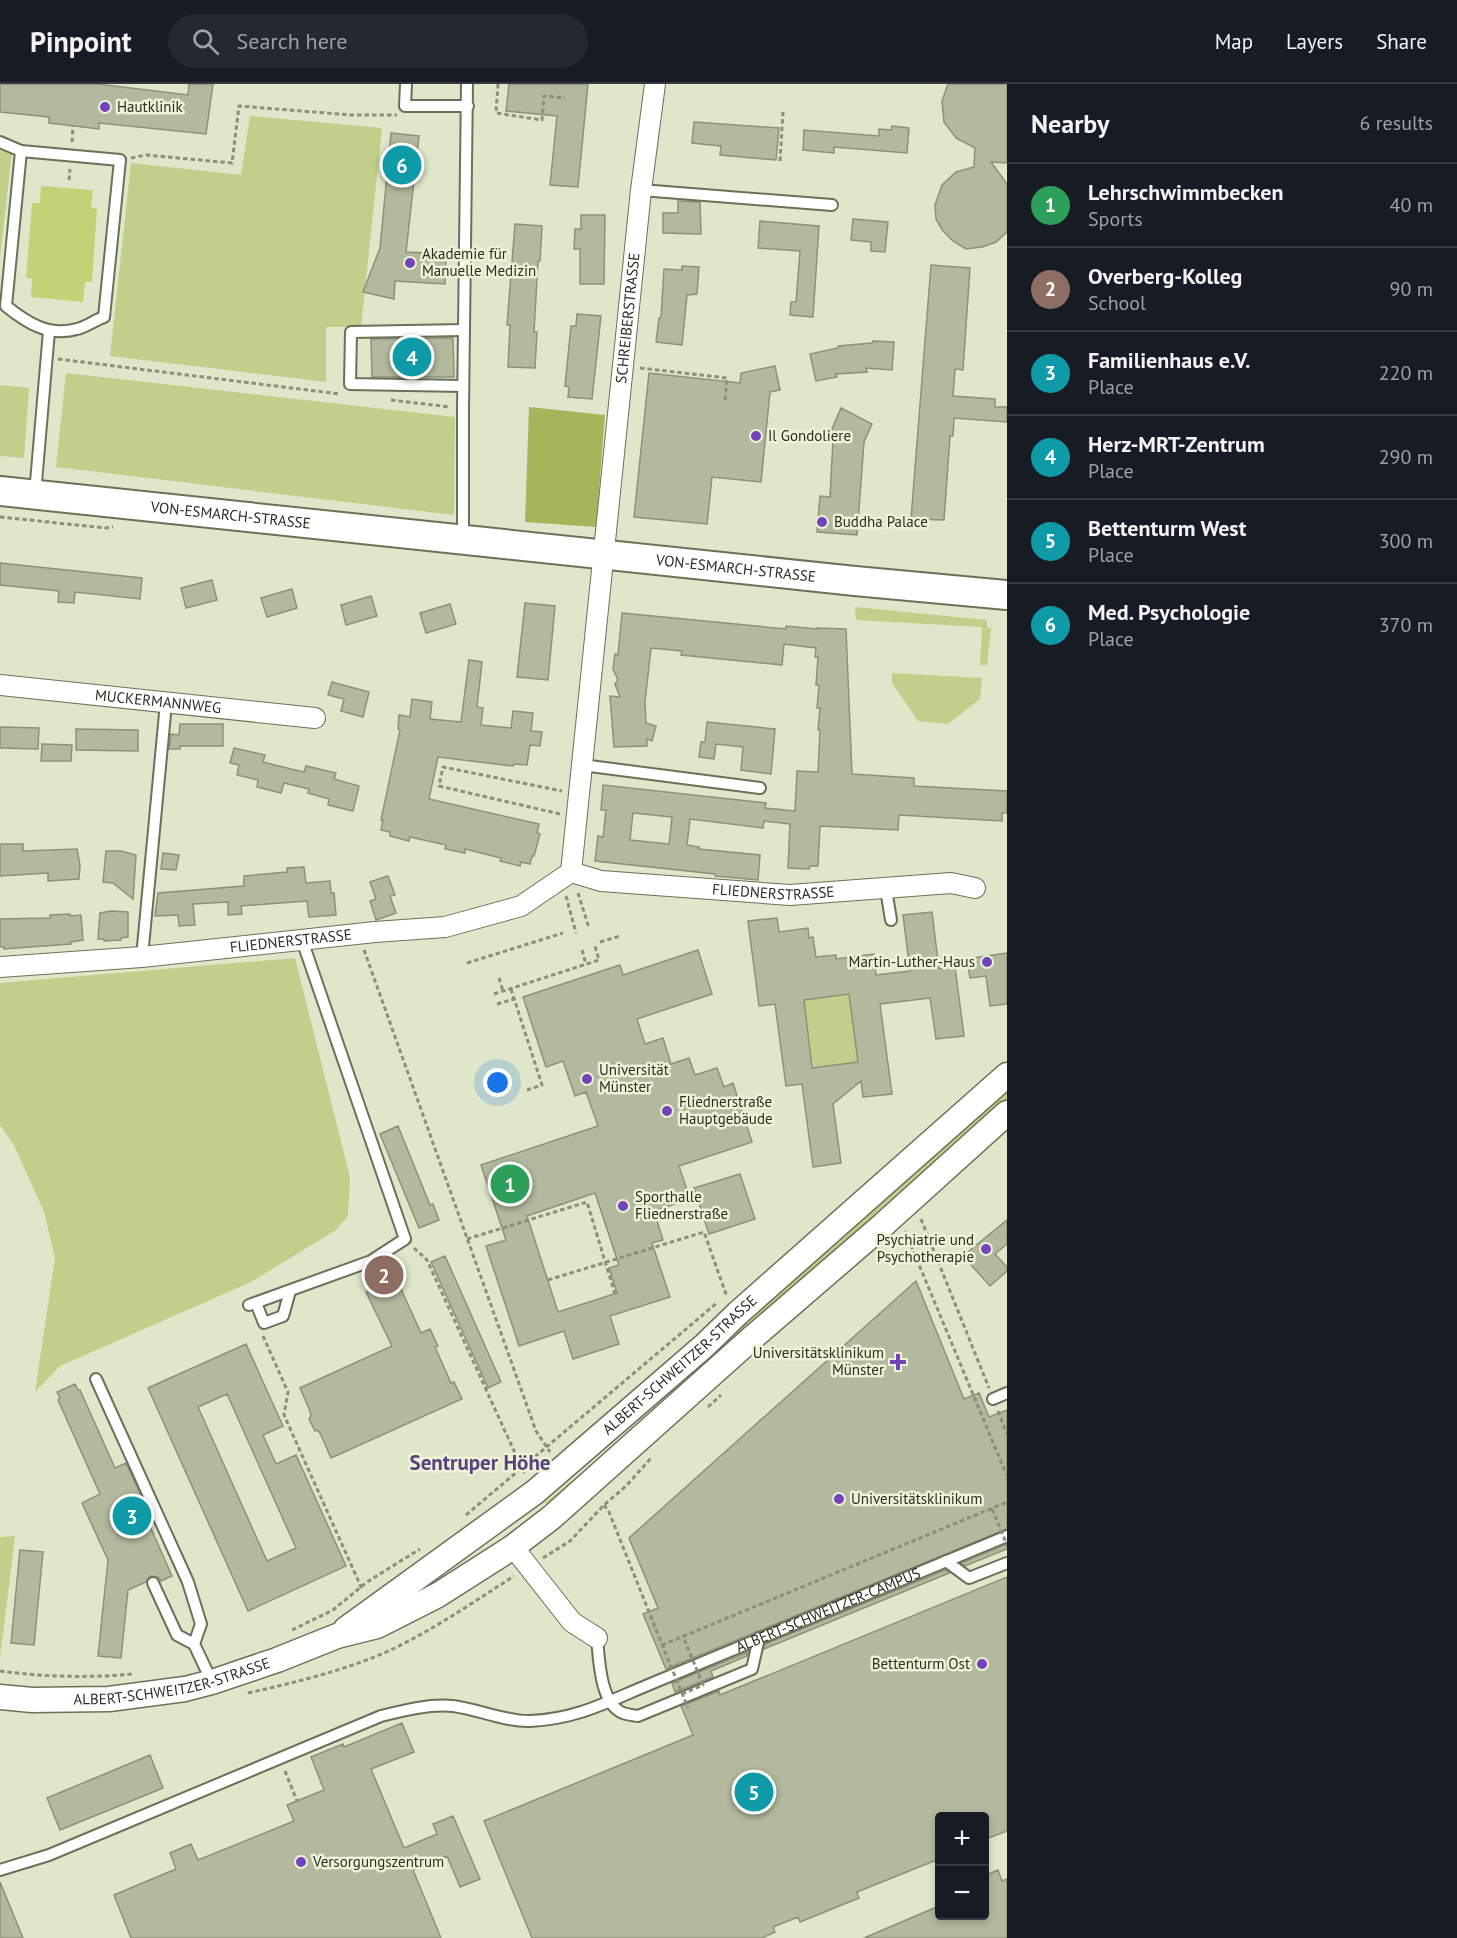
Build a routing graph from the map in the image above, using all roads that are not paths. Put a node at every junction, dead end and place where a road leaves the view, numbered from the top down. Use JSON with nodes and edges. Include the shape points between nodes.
{"nodes":[{"id":1,"x":405,"y":84,"type":"edge"},
{"id":2,"x":467,"y":84,"type":"edge"},
{"id":3,"x":655,"y":84,"type":"edge"},
{"id":4,"x":468,"y":106,"type":"junction"},
{"id":5,"x":0,"y":142,"type":"edge"},
{"id":6,"x":21,"y":151,"type":"junction"},
{"id":7,"x":641,"y":190,"type":"junction"},
{"id":8,"x":831,"y":205,"type":"dead end"},
{"id":9,"x":464,"y":330,"type":"junction"},
{"id":10,"x":49,"y":331,"type":"junction"},
{"id":11,"x":463,"y":386,"type":"junction"},
{"id":12,"x":0,"y":491,"type":"edge"},
{"id":13,"x":35,"y":494,"type":"junction"},
{"id":14,"x":463,"y":539,"type":"junction"},
{"id":15,"x":604,"y":554,"type":"junction"},
{"id":16,"x":1007,"y":595,"type":"edge"},
{"id":17,"x":0,"y":685,"type":"edge"},
{"id":18,"x":166,"y":703,"type":"junction"},
{"id":19,"x":315,"y":718,"type":"dead end"},
{"id":20,"x":582,"y":765,"type":"junction"},
{"id":21,"x":760,"y":788,"type":"dead end"},
{"id":22,"x":571,"y":872,"type":"junction"},
{"id":23,"x":975,"y":888,"type":"dead end"},
{"id":24,"x":886,"y":889,"type":"junction"},
{"id":25,"x":891,"y":920,"type":"dead end"},
{"id":26,"x":302,"y":940,"type":"junction"},
{"id":27,"x":142,"y":957,"type":"junction"},
{"id":28,"x":0,"y":968,"type":"edge"},
{"id":29,"x":1007,"y":1075,"type":"edge"},
{"id":30,"x":1007,"y":1113,"type":"edge"},
{"id":31,"x":290,"y":1291,"type":"junction"},
{"id":32,"x":96,"y":1379,"type":"dead end"},
{"id":33,"x":1007,"y":1394,"type":"edge"},
{"id":34,"x":993,"y":1399,"type":"road end"},
{"id":35,"x":494,"y":1522,"type":"junction"},
{"id":36,"x":1007,"y":1536,"type":"edge"},
{"id":37,"x":513,"y":1547,"type":"junction"},
{"id":38,"x":946,"y":1561,"type":"junction"},
{"id":39,"x":1007,"y":1563,"type":"edge"},
{"id":40,"x":153,"y":1583,"type":"dead end"},
{"id":41,"x":337,"y":1636,"type":"junction"},
{"id":42,"x":597,"y":1638,"type":"joint"},
{"id":43,"x":759,"y":1638,"type":"junction"},
{"id":44,"x":194,"y":1644,"type":"junction"},
{"id":45,"x":212,"y":1682,"type":"junction"},
{"id":46,"x":0,"y":1697,"type":"edge"},
{"id":47,"x":610,"y":1702,"type":"junction"},
{"id":48,"x":0,"y":1870,"type":"edge"}],
"edges":[{"from":1,"to":4,"type":"lane","via":[[405,106]]},
{"from":2,"to":4,"type":"lane"},
{"from":3,"to":7,"type":"street","name":"SCHREIBERSTRASSE"},
{"from":4,"to":9,"type":"lane"},
{"from":5,"to":6,"type":"lane"},
{"from":6,"to":10,"type":"lane","via":[[6,306],[25,322]]},
{"from":6,"to":10,"type":"lane","via":[[120,160],[104,316],[77,329]]},
{"from":7,"to":8,"type":"lane"},
{"from":7,"to":15,"type":"street","name":"SCHREIBERSTRASSE"},
{"from":9,"to":11,"type":"lane"},
{"from":9,"to":11,"type":"lane","via":[[351,332],[350,374],[350,384]]},
{"from":10,"to":13,"type":"lane"},
{"from":11,"to":14,"type":"lane"},
{"from":12,"to":13,"type":"main road","name":"VON-ESMARCH-STRASSE"},
{"from":13,"to":14,"type":"main road","name":"VON-ESMARCH-STRASSE"},
{"from":14,"to":15,"type":"main road","name":"VON-ESMARCH-STRASSE"},
{"from":15,"to":16,"type":"main road","name":"VON-ESMARCH-STRASSE"},
{"from":15,"to":20,"type":"street"},
{"from":17,"to":18,"type":"street","name":"MUCKERMANNWEG"},
{"from":18,"to":19,"type":"street","name":"MUCKERMANNWEG"},
{"from":18,"to":27,"type":"lane"},
{"from":20,"to":21,"type":"lane"},
{"from":20,"to":22,"type":"street"},
{"from":22,"to":24,"type":"street","name":"FLIEDNERSTRASSE","via":[[601,881],[790,895]]},
{"from":22,"to":26,"type":"street","name":"FLIEDNERSTRASSE","via":[[521,906],[445,927]]},
{"from":23,"to":24,"type":"street","name":"FLIEDNERSTRASSE","via":[[951,883]]},
{"from":24,"to":25,"type":"lane"},
{"from":26,"to":27,"type":"street","name":"FLIEDNERSTRASSE"},
{"from":26,"to":31,"type":"lane","via":[[405,1239],[371,1261]]},
{"from":27,"to":28,"type":"street","name":"FLIEDNERSTRASSE"},
{"from":29,"to":35,"type":"street","name":"ALBERT-SCHWEITZER-STRASSE","via":[[732,1304],[705,1345],[535,1492]]},
{"from":30,"to":37,"type":"street","name":"ALBERT-SCHWEITZER-STRASSE","via":[[552,1517]]},
{"from":31,"to":31,"type":"lane","via":[[253,1304],[264,1323],[283,1316]]},
{"from":32,"to":44,"type":"lane","via":[[188,1582],[201,1624]]},
{"from":33,"to":34,"type":"lane"},
{"from":35,"to":37,"type":"street"},
{"from":35,"to":41,"type":"street","name":"ALBERT-SCHWEITZER-STRASSE"},
{"from":36,"to":38,"type":"lane","name":"ALBERT-SCHWEITZER-CAMPUS"},
{"from":37,"to":41,"type":"street","name":"ALBERT-SCHWEITZER-STRASSE","via":[[414,1608],[377,1626]]},
{"from":37,"to":42,"type":"street","via":[[572,1622]]},
{"from":38,"to":39,"type":"lane","via":[[969,1578]]},
{"from":38,"to":43,"type":"lane","name":"ALBERT-SCHWEITZER-CAMPUS"},
{"from":40,"to":44,"type":"lane","via":[[177,1635]]},
{"from":41,"to":45,"type":"street","name":"ALBERT-SCHWEITZER-STRASSE"},
{"from":42,"to":47,"type":"lane","via":[[600,1674]]},
{"from":43,"to":47,"type":"lane","name":"ALBERT-SCHWEITZER-CAMPUS"},
{"from":43,"to":47,"type":"lane","via":[[752,1669],[735,1677],[638,1716],[622,1713]]},
{"from":44,"to":45,"type":"lane"},
{"from":45,"to":46,"type":"street","name":"ALBERT-SCHWEITZER-STRASSE","via":[[110,1699]]},
{"from":47,"to":48,"type":"lane","name":"ALBERT-SCHWEITZER-CAMPUS","via":[[572,1716],[528,1721],[453,1706],[424,1706],[381,1716],[49,1854]]}]}
